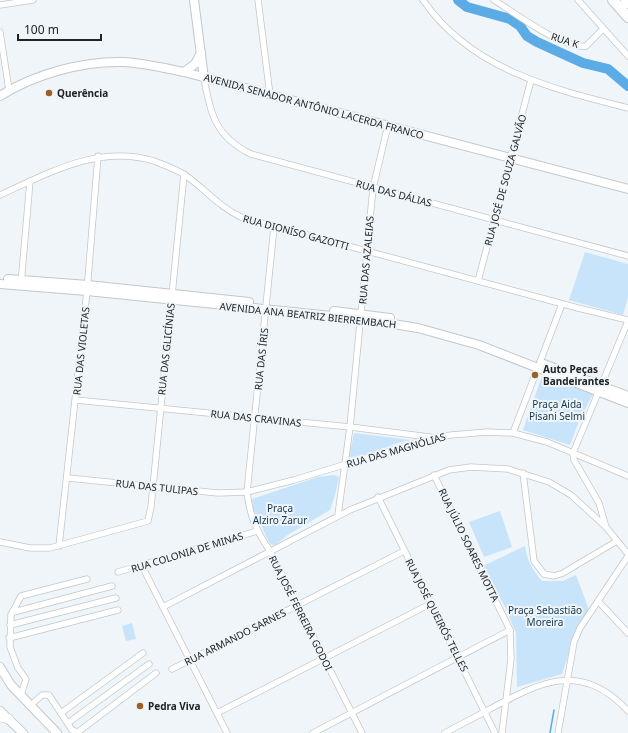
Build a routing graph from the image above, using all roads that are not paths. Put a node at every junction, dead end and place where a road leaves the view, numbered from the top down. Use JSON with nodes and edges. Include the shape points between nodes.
{"nodes":[{"id":1,"x":33,"y":0,"type":"edge"},
{"id":2,"x":194,"y":0,"type":"edge"},
{"id":3,"x":258,"y":0,"type":"edge"},
{"id":4,"x":423,"y":0,"type":"edge"},
{"id":5,"x":494,"y":0,"type":"edge"},
{"id":6,"x":578,"y":0,"type":"edge"},
{"id":7,"x":613,"y":0,"type":"edge"},
{"id":8,"x":626,"y":0,"type":"edge"},
{"id":9,"x":628,"y":3,"type":"edge"},
{"id":10,"x":0,"y":4,"type":"edge"},
{"id":11,"x":628,"y":17,"type":"edge"},
{"id":12,"x":603,"y":29,"type":"junction"},
{"id":13,"x":0,"y":32,"type":"edge"},
{"id":14,"x":201,"y":54,"type":"junction"},
{"id":15,"x":628,"y":56,"type":"edge"},
{"id":16,"x":184,"y":72,"type":"junction"},
{"id":17,"x":204,"y":78,"type":"junction"},
{"id":18,"x":531,"y":80,"type":"junction"},
{"id":19,"x":9,"y":90,"type":"junction"},
{"id":20,"x":270,"y":95,"type":"junction"},
{"id":21,"x":0,"y":96,"type":"edge"},
{"id":22,"x":628,"y":108,"type":"edge"},
{"id":23,"x":388,"y":125,"type":"junction"},
{"id":24,"x":98,"y":156,"type":"junction"},
{"id":25,"x":511,"y":158,"type":"junction"},
{"id":26,"x":184,"y":174,"type":"junction"},
{"id":27,"x":30,"y":181,"type":"junction"},
{"id":28,"x":373,"y":188,"type":"junction"},
{"id":29,"x":628,"y":189,"type":"edge"},
{"id":30,"x":0,"y":195,"type":"edge"},
{"id":31,"x":494,"y":220,"type":"junction"},
{"id":32,"x":274,"y":227,"type":"junction"},
{"id":33,"x":366,"y":251,"type":"junction"},
{"id":34,"x":628,"y":256,"type":"edge"},
{"id":35,"x":0,"y":279,"type":"edge"},
{"id":36,"x":478,"y":281,"type":"junction"},
{"id":37,"x":21,"y":283,"type":"junction"},
{"id":38,"x":0,"y":284,"type":"edge"},
{"id":39,"x":88,"y":288,"type":"junction"},
{"id":40,"x":171,"y":297,"type":"junction"},
{"id":41,"x":562,"y":304,"type":"junction"},
{"id":42,"x":267,"y":306,"type":"junction"},
{"id":43,"x":361,"y":316,"type":"junction"},
{"id":44,"x":628,"y":321,"type":"edge"},
{"id":45,"x":540,"y":365,"type":"junction"},
{"id":46,"x":601,"y":388,"type":"junction"},
{"id":47,"x":628,"y":396,"type":"edge"},
{"id":48,"x":76,"y":400,"type":"junction"},
{"id":49,"x":628,"y":403,"type":"edge"},
{"id":50,"x":160,"y":408,"type":"junction"},
{"id":51,"x":255,"y":418,"type":"junction"},
{"id":52,"x":350,"y":427,"type":"junction"},
{"id":53,"x":514,"y":433,"type":"junction"},
{"id":54,"x":436,"y":438,"type":"junction"},
{"id":55,"x":573,"y":453,"type":"junction"},
{"id":56,"x":345,"y":465,"type":"junction"},
{"id":57,"x":524,"y":473,"type":"junction"},
{"id":58,"x":434,"y":475,"type":"junction"},
{"id":59,"x":628,"y":476,"type":"edge"},
{"id":60,"x":68,"y":478,"type":"junction"},
{"id":61,"x":152,"y":486,"type":"junction"},
{"id":62,"x":247,"y":492,"type":"junction"},
{"id":63,"x":378,"y":497,"type":"junction"},
{"id":64,"x":338,"y":515,"type":"junction"},
{"id":65,"x":606,"y":527,"type":"junction"},
{"id":66,"x":257,"y":531,"type":"junction"},
{"id":67,"x":617,"y":541,"type":"junction"},
{"id":68,"x":0,"y":542,"type":"edge"},
{"id":69,"x":59,"y":546,"type":"junction"},
{"id":70,"x":404,"y":551,"type":"junction"},
{"id":71,"x":270,"y":552,"type":"junction"},
{"id":72,"x":628,"y":555,"type":"edge"},
{"id":73,"x":142,"y":566,"type":"junction"},
{"id":74,"x":118,"y":572,"type":"dead end"},
{"id":75,"x":87,"y":579,"type":"dead end"},
{"id":76,"x":112,"y":586,"type":"dead end"},
{"id":77,"x":116,"y":598,"type":"dead end"},
{"id":78,"x":598,"y":601,"type":"junction"},
{"id":79,"x":430,"y":604,"type":"junction"},
{"id":80,"x":298,"y":605,"type":"junction"},
{"id":81,"x":163,"y":607,"type":"junction"},
{"id":82,"x":118,"y":610,"type":"dead end"},
{"id":83,"x":12,"y":613,"type":"junction"},
{"id":84,"x":10,"y":625,"type":"junction"},
{"id":85,"x":510,"y":630,"type":"junction"},
{"id":86,"x":628,"y":633,"type":"edge"},
{"id":87,"x":9,"y":638,"type":"junction"},
{"id":88,"x":143,"y":653,"type":"dead end"},
{"id":89,"x":458,"y":656,"type":"junction"},
{"id":90,"x":323,"y":658,"type":"junction"},
{"id":91,"x":191,"y":659,"type":"junction"},
{"id":92,"x":149,"y":664,"type":"dead end"},
{"id":93,"x":0,"y":667,"type":"edge"},
{"id":94,"x":172,"y":669,"type":"dead end"},
{"id":95,"x":156,"y":673,"type":"dead end"},
{"id":96,"x":568,"y":681,"type":"junction"},
{"id":97,"x":21,"y":695,"type":"junction"},
{"id":98,"x":507,"y":700,"type":"junction"},
{"id":99,"x":31,"y":705,"type":"junction"},
{"id":100,"x":0,"y":711,"type":"edge"},
{"id":101,"x":352,"y":712,"type":"junction"},
{"id":102,"x":486,"y":712,"type":"junction"},
{"id":103,"x":628,"y":712,"type":"edge"},
{"id":104,"x":61,"y":713,"type":"junction"},
{"id":105,"x":217,"y":713,"type":"junction"},
{"id":106,"x":5,"y":718,"type":"edge"},
{"id":107,"x":68,"y":723,"type":"junction"},
{"id":108,"x":560,"y":732,"type":"edge"},
{"id":109,"x":23,"y":733,"type":"edge"},
{"id":110,"x":57,"y":733,"type":"edge"},
{"id":111,"x":227,"y":733,"type":"edge"},
{"id":112,"x":313,"y":733,"type":"edge"},
{"id":113,"x":362,"y":733,"type":"edge"},
{"id":114,"x":444,"y":733,"type":"edge"},
{"id":115,"x":495,"y":733,"type":"edge"},
{"id":116,"x":502,"y":733,"type":"edge"}],
"edges":[{"from":1,"to":10,"type":"street"},
{"from":2,"to":14,"type":"street"},
{"from":3,"to":20,"type":"street"},
{"from":4,"to":18,"type":"street","via":[[462,43],[498,66]]},
{"from":5,"to":12,"type":"street","name":"RUA K","via":[[546,34],[574,45],[586,46]]},
{"from":6,"to":12,"type":"street"},
{"from":7,"to":11,"type":"highway"},
{"from":8,"to":9,"type":"highway"},
{"from":12,"to":15,"type":"street"},
{"from":13,"to":19,"type":"street"},
{"from":14,"to":16,"type":"street","via":[[195,64]]},
{"from":14,"to":17,"type":"street"},
{"from":16,"to":17,"type":"street","name":"AVENIDA SENADOR ANTÔNIO LACERDA FRANCO"},
{"from":16,"to":19,"type":"street","name":"AVENIDA SENADOR ANTÔNIO LACERDA FRANCO","via":[[106,62],[59,71]]},
{"from":17,"to":20,"type":"street","name":"AVENIDA SENADOR ANTÔNIO LACERDA FRANCO"},
{"from":17,"to":28,"type":"street","name":"RUA DAS DÁLIAS","via":[[213,117],[223,133],[238,148],[272,161]]},
{"from":18,"to":22,"type":"street"},
{"from":18,"to":25,"type":"street","name":"RUA JOSÉ DE SOUZA GALVÃO"},
{"from":19,"to":21,"type":"street","name":"AVENIDA SENADOR ANTÔNIO LACERDA FRANCO"},
{"from":20,"to":23,"type":"street","name":"AVENIDA SENADOR ANTÔNIO LACERDA FRANCO"},
{"from":23,"to":25,"type":"street","name":"AVENIDA SENADOR ANTÔNIO LACERDA FRANCO"},
{"from":23,"to":28,"type":"street","name":"RUA DAS AZALEIAS"},
{"from":24,"to":26,"type":"street","name":"RUA DIONÍSO GAZOTTI","via":[[127,156],[149,160]]},
{"from":24,"to":27,"type":"street","name":"RUA DIONÍSO GAZOTTI","via":[[72,163]]},
{"from":24,"to":39,"type":"street","name":"RUA DAS VIOLETAS"},
{"from":25,"to":29,"type":"street","name":"AVENIDA SENADOR ANTÔNIO LACERDA FRANCO"},
{"from":25,"to":31,"type":"street","name":"RUA JOSÉ DE SOUZA GALVÃO"},
{"from":26,"to":32,"type":"street","name":"RUA DIONÍSO GAZOTTI","via":[[235,215]]},
{"from":26,"to":40,"type":"street","name":"RUA DAS GLICÍNIAS"},
{"from":27,"to":30,"type":"street","name":"RUA DIONÍSO GAZOTTI"},
{"from":27,"to":37,"type":"street"},
{"from":28,"to":31,"type":"street","name":"RUA DAS DÁLIAS"},
{"from":28,"to":33,"type":"street","name":"RUA DAS AZALEIAS"},
{"from":31,"to":34,"type":"street","name":"RUA DAS DÁLIAS"},
{"from":31,"to":36,"type":"street","name":"RUA JOSÉ DE SOUZA GALVÃO"},
{"from":32,"to":33,"type":"street","name":"RUA DIONÍSO GAZOTTI"},
{"from":32,"to":42,"type":"street","name":"RUA DAS ÍRIS"},
{"from":33,"to":36,"type":"street","name":"RUA DIONÍSO GAZOTTI"},
{"from":33,"to":43,"type":"street","name":"RUA DAS AZALEIAS"},
{"from":35,"to":37,"type":"street","name":"AVENIDA ANA BEATRIZ BIERREMBACH"},
{"from":36,"to":41,"type":"street","name":"RUA DIONÍSO GAZOTTI"},
{"from":37,"to":38,"type":"street","name":"AVENIDA ANA BEATRIZ BIERREMBACH"},
{"from":37,"to":39,"type":"street","name":"AVENIDA ANA BEATRIZ BIERREMBACH"},
{"from":39,"to":40,"type":"street","name":"AVENIDA ANA BEATRIZ BIERREMBACH"},
{"from":39,"to":48,"type":"street","name":"RUA DAS VIOLETAS"},
{"from":40,"to":42,"type":"street","name":"AVENIDA ANA BEATRIZ BIERREMBACH"},
{"from":40,"to":50,"type":"street","name":"RUA DAS GLICÍNIAS"},
{"from":41,"to":44,"type":"street","name":"RUA DIONÍSO GAZOTTI"},
{"from":41,"to":45,"type":"street"},
{"from":42,"to":43,"type":"street","name":"AVENIDA ANA BEATRIZ BIERREMBACH"},
{"from":42,"to":51,"type":"street","name":"RUA DAS ÍRIS"},
{"from":43,"to":45,"type":"street","name":"AVENIDA ANA BEATRIZ BIERREMBACH","via":[[458,338]]},
{"from":43,"to":52,"type":"street","name":"RUA DAS AZALEIAS"},
{"from":44,"to":46,"type":"street"},
{"from":45,"to":46,"type":"street","name":"AVENIDA ANA BEATRIZ BIERREMBACH"},
{"from":45,"to":53,"type":"street"},
{"from":46,"to":47,"type":"street","name":"AVENIDA ANA BEATRIZ BIERREMBACH"},
{"from":46,"to":49,"type":"street","name":"AVENIDA ANA BEATRIZ BIERREMBACH"},
{"from":46,"to":55,"type":"street"},
{"from":48,"to":50,"type":"street","name":"RUA DAS CRAVINAS"},
{"from":48,"to":60,"type":"street","name":"RUA DAS VIOLETAS"},
{"from":50,"to":51,"type":"street","name":"RUA DAS CRAVINAS"},
{"from":50,"to":61,"type":"street","name":"RUA DAS GLICÍNIAS"},
{"from":51,"to":52,"type":"street","name":"RUA DAS CRAVINAS"},
{"from":51,"to":62,"type":"street","name":"RUA DAS ÍRIS"},
{"from":52,"to":54,"type":"street","name":"RUA DAS CRAVINAS"},
{"from":52,"to":56,"type":"street","name":"RUA DAS AZALEIAS"},
{"from":53,"to":54,"type":"street","name":"RUA DAS MAGNÓLIAS","via":[[466,433]]},
{"from":53,"to":55,"type":"street","name":"RUA DAS MAGNÓLIAS","via":[[547,442]]},
{"from":54,"to":56,"type":"street","name":"RUA DAS MAGNÓLIAS"},
{"from":55,"to":59,"type":"street","name":"RUA DAS MAGNÓLIAS"},
{"from":55,"to":65,"type":"street","via":[[574,460],[599,503]]},
{"from":56,"to":62,"type":"street","name":"RUA DAS MAGNÓLIAS"},
{"from":56,"to":64,"type":"street","name":"RUA DAS AZALEIAS"},
{"from":57,"to":58,"type":"street","via":[[508,469],[471,467]]},
{"from":57,"to":65,"type":"street","via":[[549,482],[571,495]]},
{"from":57,"to":67,"type":"street","via":[[534,561],[544,574],[554,576],[563,573]]},
{"from":58,"to":63,"type":"street"},
{"from":58,"to":85,"type":"street","name":"RUA JÚLIO SOARES MOTTA"},
{"from":60,"to":61,"type":"street","name":"RUA DAS TULIPAS"},
{"from":60,"to":69,"type":"street","name":"RUA DAS VIOLETAS"},
{"from":61,"to":62,"type":"street","name":"RUA DAS TULIPAS","via":[[218,493]]},
{"from":61,"to":69,"type":"street","name":"RUA DAS GLICÍNIAS","via":[[149,515],[145,523]]},
{"from":62,"to":66,"type":"street","name":"RUA JOSÉ FERREIRA GODOI","via":[[249,512]]},
{"from":63,"to":64,"type":"street"},
{"from":63,"to":70,"type":"street","name":"RUA JOSÉ QUEIRÓS TELLES"},
{"from":64,"to":71,"type":"street"},
{"from":65,"to":67,"type":"street"},
{"from":66,"to":71,"type":"street","name":"RUA JOSÉ FERREIRA GODOI"},
{"from":66,"to":73,"type":"street","name":"RUA COLONIA DE MINAS"},
{"from":67,"to":72,"type":"street"},
{"from":68,"to":69,"type":"street","via":[[30,548]]},
{"from":70,"to":79,"type":"street","name":"RUA JOSÉ QUEIRÓS TELLES"},
{"from":70,"to":80,"type":"street","name":"RUA ARMANDO SARNES"},
{"from":71,"to":80,"type":"street","name":"RUA JOSÉ FERREIRA GODOI"},
{"from":71,"to":81,"type":"street"},
{"from":72,"to":78,"type":"street"},
{"from":73,"to":74,"type":"street","name":"RUA COLONIA DE MINAS"},
{"from":73,"to":81,"type":"street"},
{"from":75,"to":83,"type":"street","via":[[21,596]]},
{"from":76,"to":83,"type":"street"},
{"from":77,"to":84,"type":"street"},
{"from":78,"to":86,"type":"street"},
{"from":78,"to":96,"type":"street","via":[[574,642],[569,660]]},
{"from":79,"to":89,"type":"street","name":"RUA JOSÉ QUEIRÓS TELLES"},
{"from":79,"to":90,"type":"street"},
{"from":80,"to":90,"type":"street","name":"RUA JOSÉ FERREIRA GODOI"},
{"from":80,"to":91,"type":"street","name":"RUA ARMANDO SARNES"},
{"from":81,"to":91,"type":"street"},
{"from":82,"to":87,"type":"street"},
{"from":83,"to":84,"type":"street"},
{"from":84,"to":87,"type":"street"},
{"from":85,"to":89,"type":"street"},
{"from":85,"to":98,"type":"street","name":"RUA JÚLIO SOARES MOTTA","via":[[511,659]]},
{"from":87,"to":97,"type":"street","via":[[18,668],[26,679]]},
{"from":88,"to":104,"type":"street"},
{"from":89,"to":101,"type":"street"},
{"from":89,"to":102,"type":"street","name":"RUA JOSÉ QUEIRÓS TELLES"},
{"from":90,"to":101,"type":"street","name":"RUA JOSÉ FERREIRA GODOI"},
{"from":90,"to":105,"type":"street"},
{"from":91,"to":94,"type":"street","name":"RUA ARMANDO SARNES"},
{"from":91,"to":105,"type":"street"},
{"from":92,"to":107,"type":"street"},
{"from":93,"to":97,"type":"street"},
{"from":95,"to":107,"type":"street","via":[[78,732],[73,731]]},
{"from":96,"to":98,"type":"street","via":[[548,682]]},
{"from":96,"to":103,"type":"street","via":[[589,684],[603,690],[614,697]]},
{"from":96,"to":108,"type":"street"},
{"from":97,"to":99,"type":"street"},
{"from":98,"to":102,"type":"street"},
{"from":98,"to":116,"type":"street","name":"RUA JÚLIO SOARES MOTTA"},
{"from":99,"to":104,"type":"street","via":[[46,694]]},
{"from":99,"to":110,"type":"street"},
{"from":100,"to":106,"type":"street"},
{"from":101,"to":112,"type":"street"},
{"from":101,"to":113,"type":"street","name":"RUA JOSÉ FERREIRA GODOI"},
{"from":102,"to":114,"type":"street"},
{"from":102,"to":115,"type":"street","name":"RUA JOSÉ QUEIRÓS TELLES"},
{"from":104,"to":107,"type":"street"},
{"from":105,"to":111,"type":"street"},
{"from":106,"to":109,"type":"street"}]}
